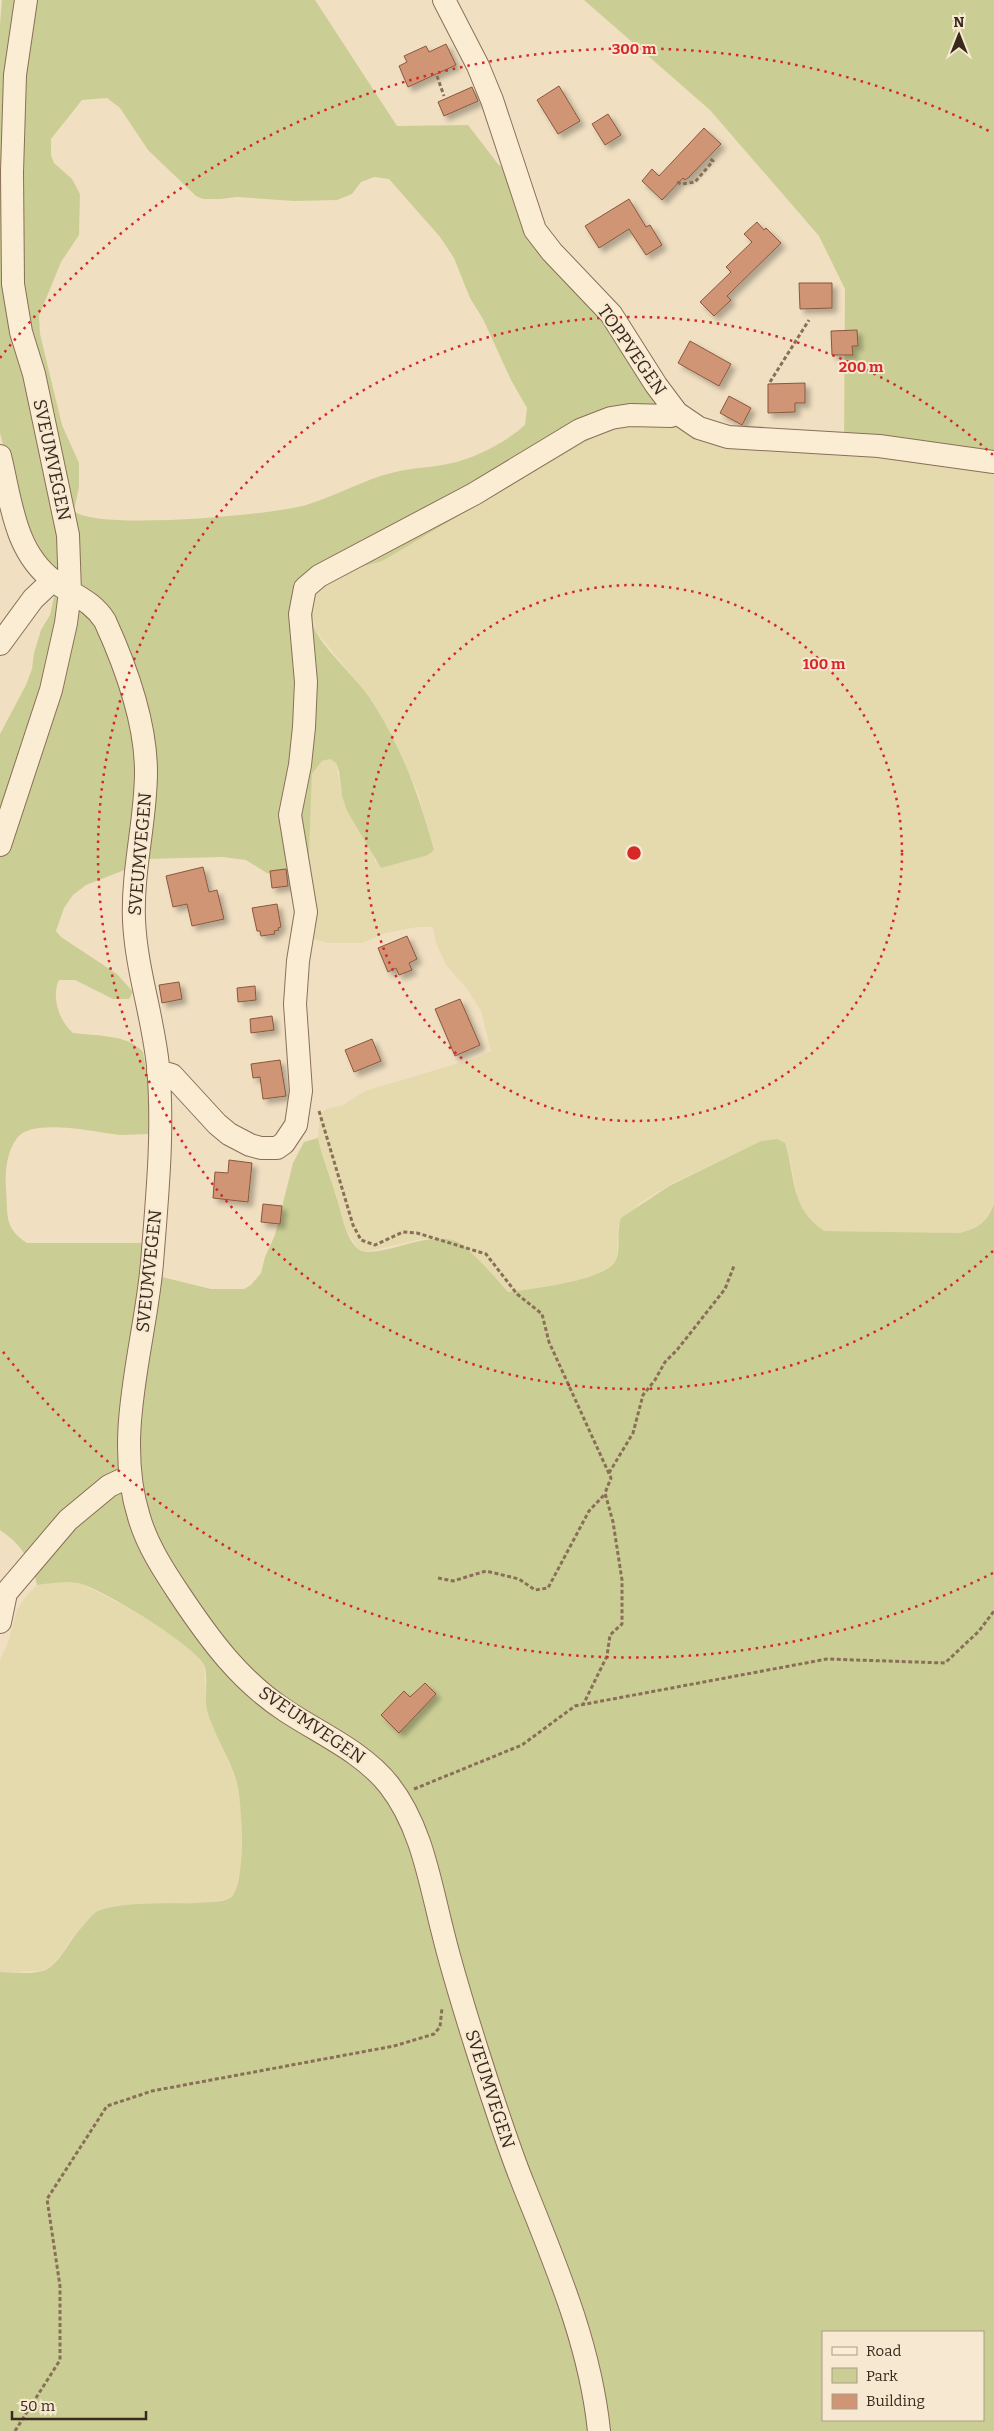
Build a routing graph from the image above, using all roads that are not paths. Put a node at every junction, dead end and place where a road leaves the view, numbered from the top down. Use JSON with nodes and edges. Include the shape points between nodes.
{"nodes":[{"id":1,"x":26,"y":0,"type":"edge"},
{"id":2,"x":444,"y":0,"type":"edge"},
{"id":3,"x":656,"y":385,"type":"junction"},
{"id":4,"x":677,"y":413,"type":"junction"},
{"id":5,"x":630,"y":415,"type":"junction"},
{"id":6,"x":0,"y":456,"type":"edge"},
{"id":7,"x":994,"y":462,"type":"edge"},
{"id":8,"x":61,"y":586,"type":"junction"},
{"id":9,"x":0,"y":644,"type":"edge"},
{"id":10,"x":0,"y":845,"type":"edge"},
{"id":11,"x":158,"y":1070,"type":"junction"},
{"id":12,"x":130,"y":1476,"type":"junction"},
{"id":13,"x":0,"y":1622,"type":"edge"},
{"id":14,"x":599,"y":2431,"type":"edge"}],
"edges":[{"from":1,"to":8,"type":"street","name":"SVEUMVEGEN","via":[[15,75],[12,172],[14,284],[21,332],[34,374],[68,535]]},
{"from":2,"to":3,"type":"street","name":"TOPPVEGEN","via":[[492,100],[536,230],[552,252],[611,314]]},
{"from":3,"to":4,"type":"street","name":"TOPPVEGEN"},
{"from":3,"to":5,"type":"street"},
{"from":4,"to":5,"type":"street","via":[[671,416]]},
{"from":4,"to":7,"type":"street","name":"TOPPVEGEN","via":[[700,428],[728,437],[879,446]]},
{"from":5,"to":11,"type":"street","via":[[611,418],[580,430],[474,494],[319,576],[305,588],[300,614],[306,682],[304,727],[290,815],[306,912],[295,1004],[300,1110],[290,1136],[277,1148],[250,1146],[229,1134],[180,1081]]},
{"from":6,"to":8,"type":"street","via":[[18,530],[30,554]]},
{"from":8,"to":9,"type":"street","via":[[29,604]]},
{"from":8,"to":10,"type":"street","via":[[66,623],[50,690]]},
{"from":8,"to":11,"type":"street","name":"SVEUMVEGEN","via":[[85,599],[105,620],[128,680],[142,733],[146,776],[136,864],[135,943]]},
{"from":11,"to":12,"type":"street","name":"SVEUMVEGEN","via":[[160,1138],[156,1202],[151,1271],[131,1414]]},
{"from":12,"to":13,"type":"street","via":[[109,1486],[68,1520],[6,1593]]},
{"from":12,"to":14,"type":"street","name":"SVEUMVEGEN","via":[[146,1537],[175,1588],[214,1645],[251,1684],[276,1704],[372,1766],[406,1812],[423,1856],[453,1970],[507,2142],[572,2309],[593,2388]]}]}
